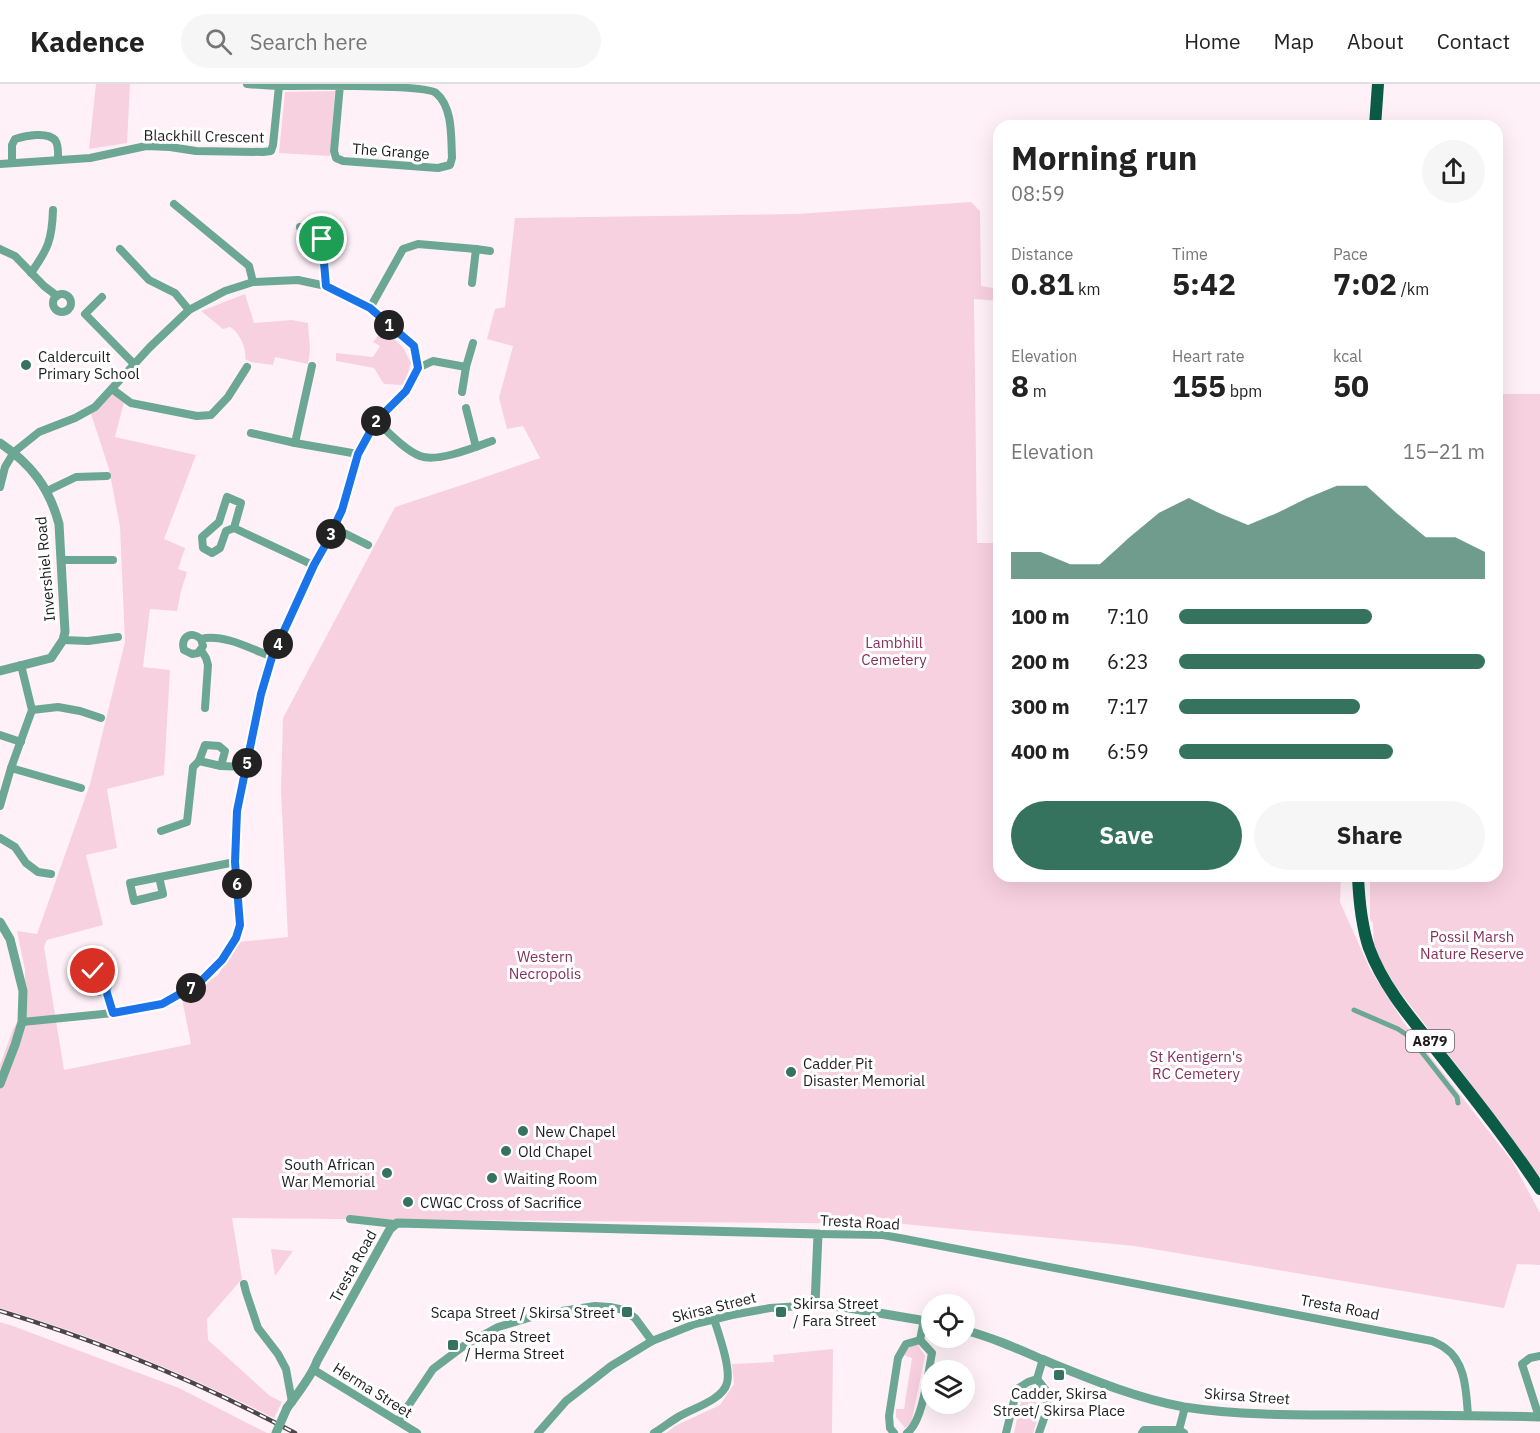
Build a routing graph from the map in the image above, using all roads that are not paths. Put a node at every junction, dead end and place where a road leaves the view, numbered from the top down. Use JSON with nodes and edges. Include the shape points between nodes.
{"nodes":[{"id":1,"x":247,"y":84,"type":"edge"},
{"id":2,"x":1378,"y":84,"type":"edge"},
{"id":3,"x":308,"y":85,"type":"edge"},
{"id":4,"x":340,"y":85,"type":"edge"},
{"id":5,"x":279,"y":86,"type":"junction"},
{"id":6,"x":434,"y":87,"type":"edge"},
{"id":7,"x":1375,"y":120,"type":"edge"},
{"id":8,"x":58,"y":160,"type":"junction"},
{"id":9,"x":12,"y":163,"type":"junction"},
{"id":10,"x":0,"y":164,"type":"edge"},
{"id":11,"x":174,"y":204,"type":"dead end"},
{"id":12,"x":53,"y":210,"type":"dead end"},
{"id":13,"x":300,"y":227,"type":"dead end"},
{"id":14,"x":0,"y":249,"type":"edge"},
{"id":15,"x":120,"y":249,"type":"dead end"},
{"id":16,"x":476,"y":249,"type":"junction"},
{"id":17,"x":490,"y":251,"type":"dead end"},
{"id":18,"x":31,"y":273,"type":"junction"},
{"id":19,"x":253,"y":282,"type":"junction"},
{"id":20,"x":472,"y":283,"type":"dead end"},
{"id":21,"x":326,"y":286,"type":"junction"},
{"id":22,"x":57,"y":296,"type":"dead end"},
{"id":23,"x":102,"y":297,"type":"dead end"},
{"id":24,"x":370,"y":308,"type":"junction"},
{"id":25,"x":189,"y":310,"type":"junction"},
{"id":26,"x":473,"y":343,"type":"dead end"},
{"id":27,"x":134,"y":364,"type":"junction"},
{"id":28,"x":312,"y":366,"type":"dead end"},
{"id":29,"x":247,"y":367,"type":"dead end"},
{"id":30,"x":466,"y":367,"type":"junction"},
{"id":31,"x":418,"y":368,"type":"junction"},
{"id":32,"x":112,"y":389,"type":"junction"},
{"id":33,"x":462,"y":392,"type":"dead end"},
{"id":34,"x":466,"y":408,"type":"dead end"},
{"id":35,"x":376,"y":421,"type":"junction"},
{"id":36,"x":251,"y":433,"type":"dead end"},
{"id":37,"x":492,"y":441,"type":"dead end"},
{"id":38,"x":0,"y":443,"type":"edge"},
{"id":39,"x":294,"y":443,"type":"junction"},
{"id":40,"x":476,"y":447,"type":"junction"},
{"id":41,"x":14,"y":452,"type":"junction"},
{"id":42,"x":358,"y":454,"type":"junction"},
{"id":43,"x":106,"y":476,"type":"dead end"},
{"id":44,"x":0,"y":487,"type":"edge"},
{"id":45,"x":47,"y":491,"type":"junction"},
{"id":46,"x":234,"y":528,"type":"junction"},
{"id":47,"x":334,"y":528,"type":"junction"},
{"id":48,"x":368,"y":545,"type":"dead end"},
{"id":49,"x":61,"y":560,"type":"junction"},
{"id":50,"x":113,"y":560,"type":"dead end"},
{"id":51,"x":314,"y":565,"type":"junction"},
{"id":52,"x":118,"y":637,"type":"dead end"},
{"id":53,"x":201,"y":639,"type":"junction"},
{"id":54,"x":63,"y":640,"type":"junction"},
{"id":55,"x":201,"y":650,"type":"junction"},
{"id":56,"x":272,"y":657,"type":"junction"},
{"id":57,"x":21,"y":665,"type":"junction"},
{"id":58,"x":0,"y":671,"type":"edge"},
{"id":59,"x":205,"y":708,"type":"dead end"},
{"id":60,"x":32,"y":710,"type":"junction"},
{"id":61,"x":101,"y":718,"type":"dead end"},
{"id":62,"x":0,"y":735,"type":"edge"},
{"id":63,"x":21,"y":742,"type":"junction"},
{"id":64,"x":199,"y":761,"type":"junction"},
{"id":65,"x":221,"y":766,"type":"junction"},
{"id":66,"x":246,"y":767,"type":"junction"},
{"id":67,"x":11,"y":768,"type":"junction"},
{"id":68,"x":81,"y":788,"type":"dead end"},
{"id":69,"x":0,"y":806,"type":"edge"},
{"id":70,"x":161,"y":831,"type":"dead end"},
{"id":71,"x":0,"y":838,"type":"edge"},
{"id":72,"x":235,"y":862,"type":"junction"},
{"id":73,"x":51,"y":874,"type":"dead end"},
{"id":74,"x":159,"y":877,"type":"junction"},
{"id":75,"x":1358,"y":882,"type":"edge"},
{"id":76,"x":0,"y":922,"type":"edge"},
{"id":77,"x":106,"y":990,"type":"dead end"},
{"id":78,"x":1354,"y":1010,"type":"dead end"},
{"id":79,"x":113,"y":1013,"type":"junction"},
{"id":80,"x":22,"y":1022,"type":"junction"},
{"id":81,"x":0,"y":1084,"type":"edge"},
{"id":82,"x":1458,"y":1103,"type":"dead end"},
{"id":83,"x":1540,"y":1189,"type":"edge"},
{"id":84,"x":350,"y":1219,"type":"dead end"},
{"id":85,"x":395,"y":1224,"type":"junction"},
{"id":86,"x":818,"y":1234,"type":"junction"},
{"id":87,"x":244,"y":1284,"type":"dead end"},
{"id":88,"x":815,"y":1305,"type":"junction"},
{"id":89,"x":714,"y":1319,"type":"junction"},
{"id":90,"x":921,"y":1320,"type":"edge"},
{"id":91,"x":975,"y":1334,"type":"edge"},
{"id":92,"x":920,"y":1340,"type":"joint"},
{"id":93,"x":652,"y":1341,"type":"junction"},
{"id":94,"x":1540,"y":1356,"type":"edge"},
{"id":95,"x":1043,"y":1359,"type":"junction"},
{"id":96,"x":314,"y":1370,"type":"junction"},
{"id":97,"x":1037,"y":1379,"type":"junction"},
{"id":98,"x":290,"y":1405,"type":"junction"},
{"id":99,"x":1185,"y":1407,"type":"junction"},
{"id":100,"x":1468,"y":1415,"type":"junction"},
{"id":101,"x":1540,"y":1417,"type":"edge"},
{"id":102,"x":398,"y":1421,"type":"junction"},
{"id":103,"x":1182,"y":1432,"type":"edge"},
{"id":104,"x":276,"y":1433,"type":"edge"},
{"id":105,"x":417,"y":1433,"type":"edge"},
{"id":106,"x":538,"y":1433,"type":"edge"},
{"id":107,"x":654,"y":1433,"type":"edge"},
{"id":108,"x":894,"y":1433,"type":"edge"},
{"id":109,"x":907,"y":1433,"type":"edge"},
{"id":110,"x":1006,"y":1433,"type":"edge"},
{"id":111,"x":1039,"y":1433,"type":"edge"},
{"id":112,"x":1142,"y":1433,"type":"edge"}],
"edges":[{"from":1,"to":5,"type":"street","name":"The Grange"},
{"from":2,"to":7,"type":"main road"},
{"from":3,"to":4,"type":"street","name":"The Grange"},
{"from":3,"to":5,"type":"street","name":"The Grange"},
{"from":4,"to":6,"type":"street","name":"The Grange"},
{"from":4,"to":6,"type":"street","name":"The Grange","via":[[336,158],[438,168],[450,165],[452,158],[448,112]]},
{"from":5,"to":8,"type":"street","name":"Blackhill Crescent","via":[[271,151],[146,146],[90,158]]},
{"from":8,"to":9,"type":"street","name":"Blackhill Crescent"},
{"from":8,"to":9,"type":"street","via":[[55,140],[47,135],[31,136],[15,139]]},
{"from":9,"to":10,"type":"street","name":"Blackhill Crescent"},
{"from":11,"to":19,"type":"street","via":[[249,266]]},
{"from":12,"to":18,"type":"street","via":[[52,233]]},
{"from":13,"to":21,"type":"street","via":[[314,228],[322,239]]},
{"from":14,"to":18,"type":"street","via":[[15,256]]},
{"from":15,"to":25,"type":"street","via":[[149,280],[175,293]]},
{"from":16,"to":17,"type":"street"},
{"from":16,"to":20,"type":"street"},
{"from":16,"to":24,"type":"street","via":[[418,244],[403,249]]},
{"from":18,"to":22,"type":"street"},
{"from":19,"to":21,"type":"street","via":[[298,280]]},
{"from":19,"to":25,"type":"street"},
{"from":21,"to":24,"type":"street"},
{"from":23,"to":27,"type":"street","via":[[85,314]]},
{"from":24,"to":31,"type":"street","via":[[414,346]]},
{"from":25,"to":27,"type":"street"},
{"from":26,"to":30,"type":"street"},
{"from":27,"to":32,"type":"street"},
{"from":28,"to":39,"type":"street"},
{"from":29,"to":32,"type":"street","via":[[211,415],[197,416],[131,403]]},
{"from":30,"to":31,"type":"street","via":[[433,361]]},
{"from":30,"to":33,"type":"street"},
{"from":31,"to":35,"type":"street","via":[[406,391]]},
{"from":32,"to":41,"type":"street","via":[[96,407],[39,432]]},
{"from":34,"to":40,"type":"street"},
{"from":35,"to":40,"type":"street","via":[[422,457],[445,456]]},
{"from":35,"to":42,"type":"street"},
{"from":36,"to":39,"type":"street"},
{"from":37,"to":40,"type":"street"},
{"from":38,"to":41,"type":"street","name":"Invershiel Road"},
{"from":39,"to":42,"type":"street"},
{"from":41,"to":44,"type":"street"},
{"from":41,"to":45,"type":"street","name":"Invershiel Road"},
{"from":42,"to":47,"type":"street"},
{"from":43,"to":45,"type":"street","via":[[76,477]]},
{"from":45,"to":49,"type":"street","name":"Invershiel Road","via":[[59,524]]},
{"from":46,"to":46,"type":"street","via":[[226,531],[220,548],[212,553],[203,548],[202,537],[219,522],[228,497],[241,503]]},
{"from":46,"to":51,"type":"street"},
{"from":47,"to":48,"type":"street"},
{"from":47,"to":51,"type":"street"},
{"from":49,"to":50,"type":"street"},
{"from":49,"to":54,"type":"street","name":"Invershiel Road"},
{"from":51,"to":56,"type":"street"},
{"from":52,"to":54,"type":"street"},
{"from":53,"to":55,"type":"street"},
{"from":53,"to":55,"type":"street","via":[[190,634],[182,643],[188,653]]},
{"from":53,"to":56,"type":"street","via":[[220,637]]},
{"from":54,"to":57,"type":"street","name":"Invershiel Road","via":[[51,658]]},
{"from":55,"to":59,"type":"street","via":[[208,665]]},
{"from":56,"to":66,"type":"street"},
{"from":57,"to":58,"type":"street","name":"Invershiel Road"},
{"from":57,"to":60,"type":"street"},
{"from":60,"to":61,"type":"street","via":[[58,707]]},
{"from":60,"to":63,"type":"street"},
{"from":62,"to":63,"type":"street"},
{"from":63,"to":67,"type":"street"},
{"from":64,"to":65,"type":"street"},
{"from":64,"to":65,"type":"street","via":[[205,745],[219,746],[225,751]]},
{"from":64,"to":70,"type":"street","via":[[193,766],[187,822]]},
{"from":65,"to":66,"type":"street"},
{"from":66,"to":72,"type":"street","via":[[237,811]]},
{"from":67,"to":68,"type":"street"},
{"from":67,"to":69,"type":"street"},
{"from":71,"to":73,"type":"street","via":[[15,847],[32,868]]},
{"from":72,"to":74,"type":"street"},
{"from":72,"to":79,"type":"street","via":[[240,925],[222,960],[199,983],[162,1004]]},
{"from":74,"to":74,"type":"street","via":[[130,883],[134,901],[163,894]]},
{"from":75,"to":83,"type":"main road","number":"A879","via":[[1363,927],[1379,970],[1399,1003],[1497,1127]]},
{"from":76,"to":80,"type":"street","via":[[10,939],[23,991]]},
{"from":77,"to":79,"type":"street"},
{"from":78,"to":82,"type":"street","via":[[1410,1037]]},
{"from":79,"to":80,"type":"street"},
{"from":80,"to":81,"type":"street"},
{"from":84,"to":85,"type":"street"},
{"from":85,"to":86,"type":"street","name":"Tresta Road"},
{"from":85,"to":96,"type":"street","name":"Tresta Road"},
{"from":86,"to":88,"type":"street"},
{"from":86,"to":100,"type":"street","name":"Tresta Road","via":[[883,1235],[1432,1341],[1456,1359],[1465,1381]]},
{"from":87,"to":98,"type":"street","via":[[258,1328],[286,1369]]},
{"from":88,"to":89,"type":"street","name":"Skirsa Street","via":[[771,1308]]},
{"from":88,"to":90,"type":"street","name":"Skirsa Street"},
{"from":89,"to":93,"type":"street","name":"Skirsa Street"},
{"from":89,"to":107,"type":"street","via":[[726,1362],[725,1388]]},
{"from":91,"to":95,"type":"street","name":"Skirsa Street"},
{"from":92,"to":108,"type":"street","via":[[906,1344],[898,1358],[889,1416]]},
{"from":92,"to":109,"type":"street","via":[[932,1353],[918,1419]]},
{"from":93,"to":102,"type":"street","via":[[634,1318],[624,1310],[610,1307],[542,1314],[498,1327],[433,1369]]},
{"from":93,"to":106,"type":"street","name":"Skirsa Street","via":[[566,1401]]},
{"from":94,"to":101,"type":"street","via":[[1522,1364]]},
{"from":95,"to":97,"type":"street"},
{"from":95,"to":99,"type":"street","name":"Skirsa Street","via":[[1106,1385]]},
{"from":96,"to":98,"type":"street","name":"Tresta Road"},
{"from":96,"to":102,"type":"street","name":"Herma Street"},
{"from":97,"to":110,"type":"street","via":[[1017,1389]]},
{"from":97,"to":111,"type":"street","via":[[1048,1393]]},
{"from":98,"to":104,"type":"street","name":"Tresta Road","bridge":true},
{"from":99,"to":100,"type":"street","name":"Skirsa Street","via":[[1287,1415]]},
{"from":99,"to":103,"type":"street"},
{"from":100,"to":101,"type":"street","name":"Skirsa Street"},
{"from":102,"to":105,"type":"street","name":"Herma Street"},
{"from":103,"to":112,"type":"street"}]}
